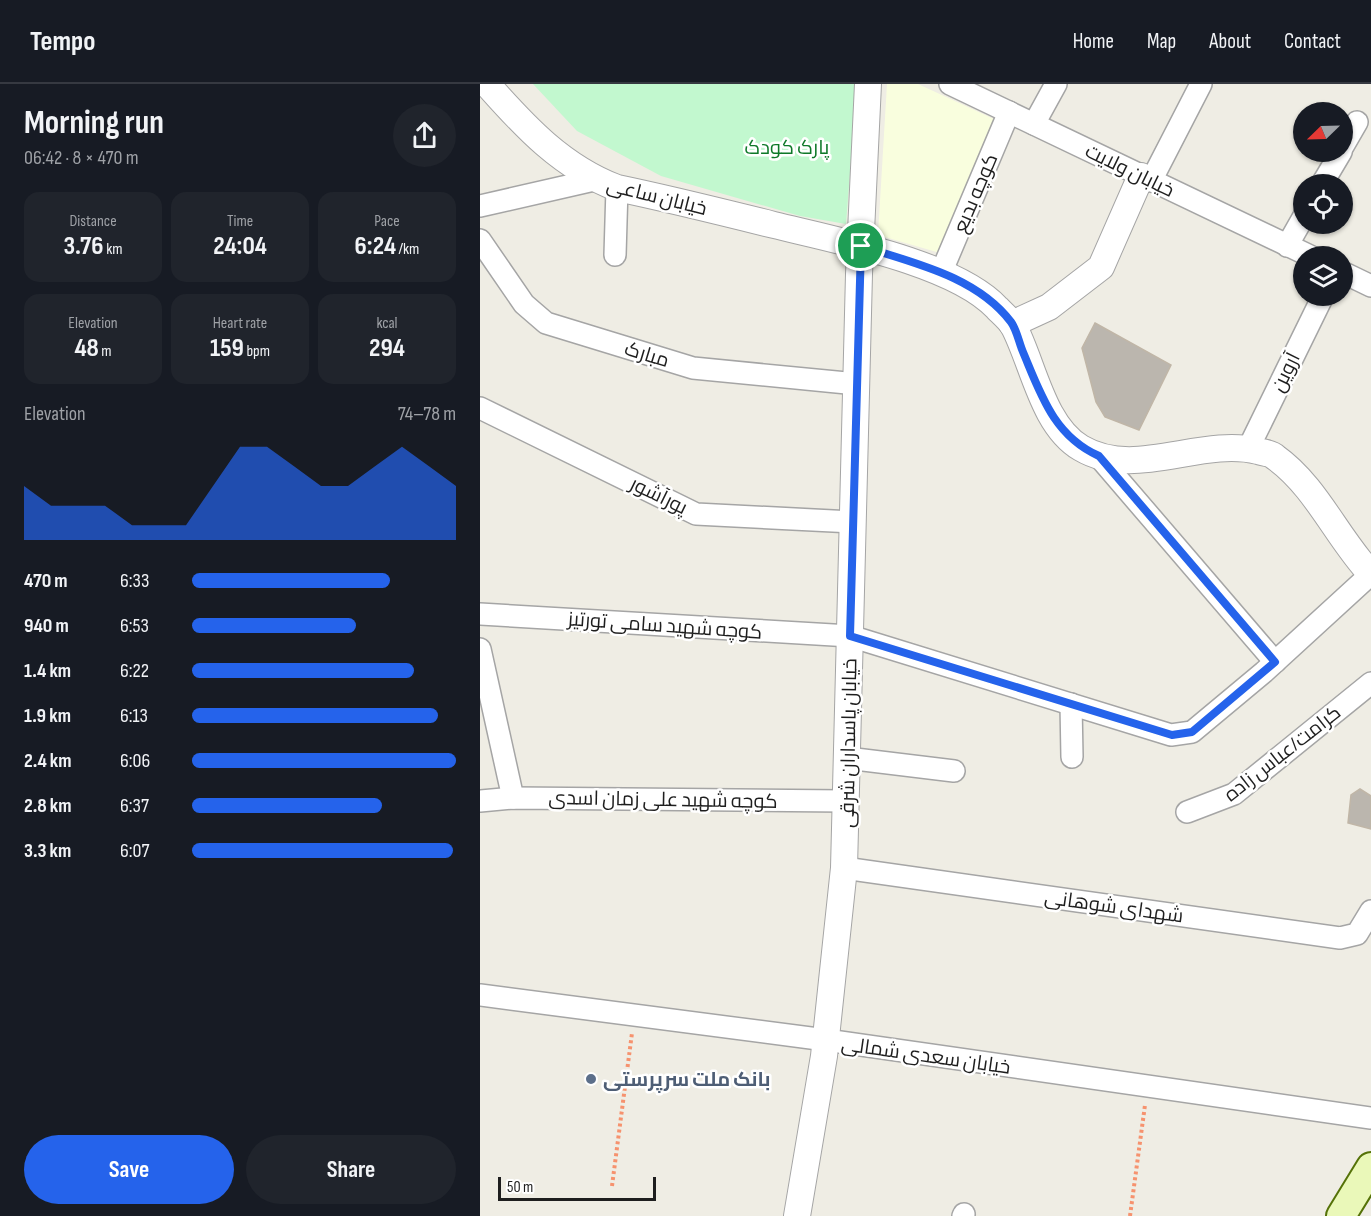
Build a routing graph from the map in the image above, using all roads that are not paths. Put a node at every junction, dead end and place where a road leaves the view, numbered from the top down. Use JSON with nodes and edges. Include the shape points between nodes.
{"nodes":[{"id":1,"x":487,"y":84,"type":"edge"},
{"id":2,"x":868,"y":84,"type":"edge"},
{"id":3,"x":950,"y":84,"type":"edge"},
{"id":4,"x":1056,"y":84,"type":"edge"},
{"id":5,"x":1201,"y":84,"type":"edge"},
{"id":6,"x":1009,"y":112,"type":"junction"},
{"id":7,"x":1357,"y":122,"type":"dead end"},
{"id":8,"x":1034,"y":124,"type":"junction"},
{"id":9,"x":1353,"y":129,"type":"edge"},
{"id":10,"x":1146,"y":178,"type":"junction"},
{"id":11,"x":606,"y":184,"type":"junction"},
{"id":12,"x":480,"y":206,"type":"edge"},
{"id":13,"x":1294,"y":234,"type":"edge"},
{"id":14,"x":480,"y":240,"type":"edge"},
{"id":15,"x":861,"y":246,"type":"junction"},
{"id":16,"x":1287,"y":246,"type":"junction"},
{"id":17,"x":1293,"y":249,"type":"edge"},
{"id":18,"x":615,"y":255,"type":"dead end"},
{"id":19,"x":941,"y":273,"type":"junction"},
{"id":20,"x":1353,"y":277,"type":"edge"},
{"id":21,"x":1371,"y":286,"type":"edge"},
{"id":22,"x":1318,"y":306,"type":"edge"},
{"id":23,"x":1012,"y":324,"type":"junction"},
{"id":24,"x":857,"y":384,"type":"junction"},
{"id":25,"x":480,"y":408,"type":"edge"},
{"id":26,"x":1248,"y":449,"type":"junction"},
{"id":27,"x":1099,"y":456,"type":"junction"},
{"id":28,"x":853,"y":522,"type":"junction"},
{"id":29,"x":1371,"y":574,"type":"edge"},
{"id":30,"x":480,"y":614,"type":"edge"},
{"id":31,"x":850,"y":636,"type":"junction"},
{"id":32,"x":480,"y":649,"type":"edge"},
{"id":33,"x":1275,"y":662,"type":"junction"},
{"id":34,"x":1371,"y":683,"type":"edge"},
{"id":35,"x":1071,"y":705,"type":"junction"},
{"id":36,"x":1072,"y":757,"type":"dead end"},
{"id":37,"x":847,"y":758,"type":"junction"},
{"id":38,"x":954,"y":771,"type":"dead end"},
{"id":39,"x":513,"y":798,"type":"junction"},
{"id":40,"x":480,"y":801,"type":"edge"},
{"id":41,"x":846,"y":801,"type":"junction"},
{"id":42,"x":1187,"y":812,"type":"dead end"},
{"id":43,"x":844,"y":868,"type":"junction"},
{"id":44,"x":1371,"y":911,"type":"edge"},
{"id":45,"x":480,"y":995,"type":"edge"},
{"id":46,"x":826,"y":1040,"type":"junction"},
{"id":47,"x":1371,"y":1118,"type":"edge"},
{"id":48,"x":1371,"y":1167,"type":"edge"},
{"id":49,"x":797,"y":1216,"type":"edge"},
{"id":50,"x":1341,"y":1216,"type":"edge"}],
"edges":[{"from":1,"to":11,"type":"street","name":"خیابان ساعی","via":[[559,158]]},
{"from":2,"to":15,"type":"street","name":"خیابان پاسداران شرقی"},
{"from":3,"to":6,"type":"street","name":"خیابان ولایت"},
{"from":4,"to":8,"type":"street"},
{"from":5,"to":10,"type":"street"},
{"from":6,"to":8,"type":"street","name":"خیابان ولایت"},
{"from":6,"to":19,"type":"street","name":"کوچه بدیع"},
{"from":7,"to":9,"type":"street"},
{"from":8,"to":10,"type":"street","name":"خیابان ولایت"},
{"from":10,"to":16,"type":"street","name":"خیابان ولایت"},
{"from":10,"to":23,"type":"street","via":[[1101,267],[1060,299]]},
{"from":11,"to":12,"type":"street"},
{"from":11,"to":15,"type":"street","name":"خیابان ساعی"},
{"from":11,"to":18,"type":"street"},
{"from":13,"to":16,"type":"street"},
{"from":14,"to":24,"type":"street","name":"مبارک","via":[[524,304],[546,323],[693,368]]},
{"from":15,"to":19,"type":"street","name":"خیابان ساعی"},
{"from":15,"to":24,"type":"street","name":"خیابان پاسداران شرقی"},
{"from":16,"to":17,"type":"street","name":"خیابان ولایت"},
{"from":19,"to":23,"type":"street","name":"خیابان ساعی","via":[[970,286]]},
{"from":20,"to":21,"type":"street"},
{"from":22,"to":26,"type":"street","name":"آروین"},
{"from":23,"to":27,"type":"street","name":"خیابان ساعی","via":[[1043,398],[1062,431],[1079,447]]},
{"from":24,"to":28,"type":"street","name":"خیابان پاسداران شرقی"},
{"from":25,"to":28,"type":"street","name":"پورآشور","via":[[696,514]]},
{"from":26,"to":27,"type":"street","via":[[1221,448],[1131,461]]},
{"from":26,"to":29,"type":"street","via":[[1273,455],[1304,484]]},
{"from":27,"to":33,"type":"street"},
{"from":28,"to":31,"type":"street","name":"خیابان پاسداران شرقی"},
{"from":29,"to":33,"type":"street","name":"کوچه شهید سامی تورتیز"},
{"from":30,"to":31,"type":"street","name":"کوچه شهید سامی تورتیز"},
{"from":31,"to":35,"type":"street","name":"کوچه شهید سامی تورتیز"},
{"from":31,"to":37,"type":"street","name":"خیابان پاسداران شرقی"},
{"from":32,"to":39,"type":"street"},
{"from":33,"to":35,"type":"street","name":"کوچه شهید سامی تورتیز","via":[[1192,732],[1172,735]]},
{"from":34,"to":42,"type":"street","name":"کرامت/عباس زاده","via":[[1234,794]]},
{"from":35,"to":36,"type":"street"},
{"from":37,"to":38,"type":"street"},
{"from":37,"to":41,"type":"street","name":"خیابان پاسداران شرقی"},
{"from":39,"to":40,"type":"street","name":"کوچه شهید علی زمان اسدی"},
{"from":39,"to":41,"type":"street","name":"کوچه شهید علی زمان اسدی"},
{"from":41,"to":43,"type":"street","name":"خیابان پاسداران شرقی"},
{"from":43,"to":44,"type":"street","name":"شهدای شوهانی","via":[[1340,938],[1357,934]]},
{"from":43,"to":46,"type":"street","name":"خیابان پاسداران شرقی"},
{"from":45,"to":46,"type":"street","name":"خیابان سعدی شمالی"},
{"from":46,"to":47,"type":"street","name":"خیابان سعدی شمالی"},
{"from":46,"to":49,"type":"street","name":"خیابان پاسداران شرقی"},
{"from":48,"to":50,"type":"main road"}]}
